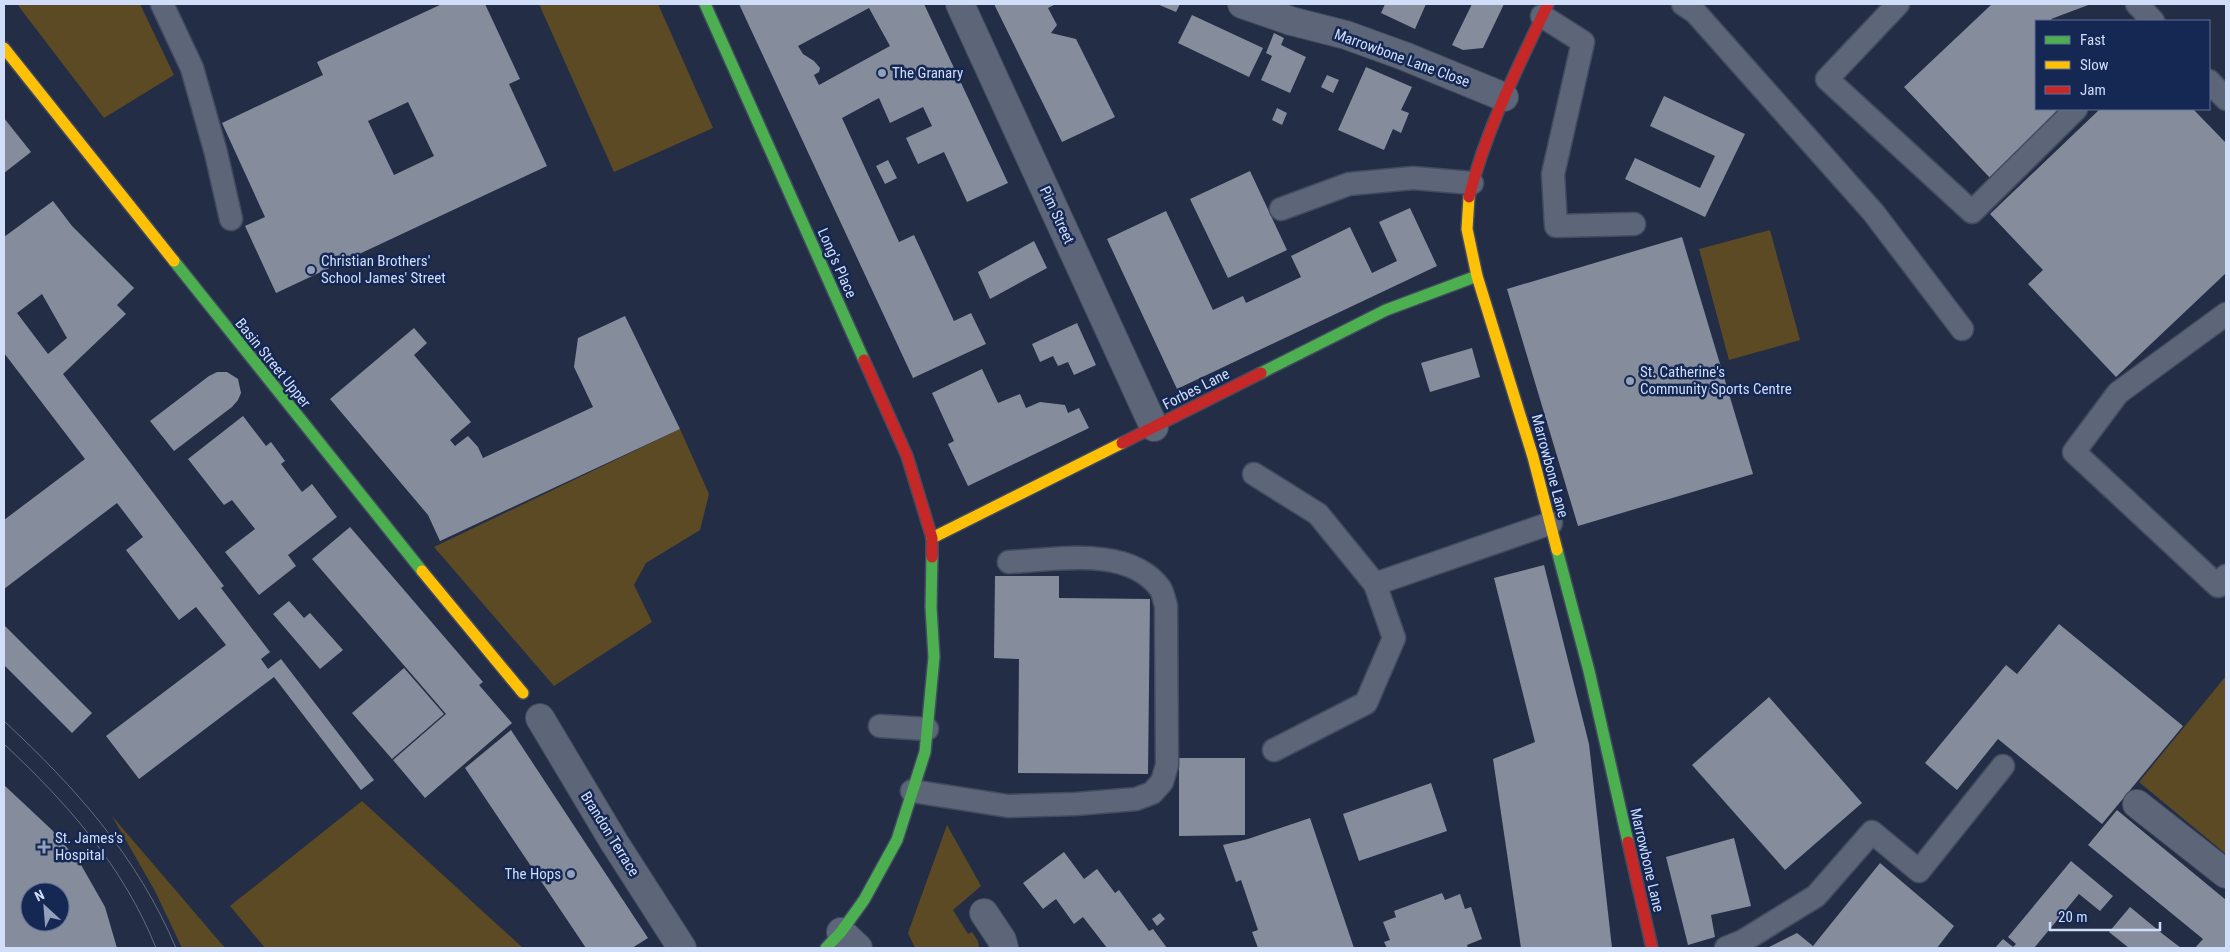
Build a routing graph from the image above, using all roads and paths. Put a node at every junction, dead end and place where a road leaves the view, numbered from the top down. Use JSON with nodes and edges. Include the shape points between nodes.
{"nodes":[{"id":1,"x":162,"y":4,"type":"edge"},
{"id":2,"x":705,"y":4,"type":"edge"},
{"id":3,"x":960,"y":4,"type":"edge"},
{"id":4,"x":1242,"y":4,"type":"edge"},
{"id":5,"x":1683,"y":4,"type":"edge"},
{"id":6,"x":1898,"y":4,"type":"edge"},
{"id":7,"x":2137,"y":4,"type":"edge"},
{"id":8,"x":1545,"y":10,"type":"edge"},
{"id":9,"x":2153,"y":20,"type":"edge"},
{"id":10,"x":4,"y":48,"type":"edge"},
{"id":11,"x":2210,"y":82,"type":"edge"},
{"id":12,"x":1504,"y":97,"type":"junction"},
{"id":13,"x":2226,"y":100,"type":"edge"},
{"id":14,"x":2075,"y":110,"type":"edge"},
{"id":15,"x":1472,"y":183,"type":"junction"},
{"id":16,"x":1281,"y":209,"type":"dead end"},
{"id":17,"x":231,"y":219,"type":"dead end"},
{"id":18,"x":1634,"y":224,"type":"dead end"},
{"id":19,"x":1477,"y":276,"type":"junction"},
{"id":20,"x":2226,"y":314,"type":"edge"},
{"id":21,"x":1962,"y":328,"type":"dead end"},
{"id":22,"x":1154,"y":427,"type":"junction"},
{"id":23,"x":1254,"y":474,"type":"dead end"},
{"id":24,"x":1551,"y":523,"type":"junction"},
{"id":25,"x":932,"y":538,"type":"junction"},
{"id":26,"x":1009,"y":562,"type":"dead end"},
{"id":27,"x":2226,"y":576,"type":"edge"},
{"id":28,"x":1375,"y":584,"type":"junction"},
{"id":29,"x":523,"y":693,"type":"dead end"},
{"id":30,"x":540,"y":718,"type":"dead end"},
{"id":31,"x":880,"y":726,"type":"dead end"},
{"id":32,"x":927,"y":729,"type":"junction"},
{"id":33,"x":1274,"y":750,"type":"dead end"},
{"id":34,"x":2003,"y":766,"type":"dead end"},
{"id":35,"x":912,"y":792,"type":"junction"},
{"id":36,"x":2137,"y":804,"type":"dead end"},
{"id":37,"x":2226,"y":874,"type":"edge"},
{"id":38,"x":984,"y":913,"type":"dead end"},
{"id":39,"x":841,"y":943,"type":"edge"},
{"id":40,"x":682,"y":948,"type":"edge"},
{"id":41,"x":1004,"y":948,"type":"edge"},
{"id":42,"x":1652,"y":948,"type":"edge"},
{"id":43,"x":1726,"y":948,"type":"edge"}],
"edges":[{"from":1,"to":17,"type":"lane","via":[[192,68]]},
{"from":2,"to":25,"type":"street","name":"Long's Place","via":[[907,456]]},
{"from":3,"to":22,"type":"street","name":"Pim Street"},
{"from":4,"to":12,"type":"street","name":"Marrowbone Lane Close","via":[[1363,41]]},
{"from":5,"to":21,"type":"lane","via":[[1694,12],[1873,212]]},
{"from":6,"to":14,"type":"lane","via":[[1827,79],[1972,212]]},
{"from":7,"to":9,"type":"lane"},
{"from":8,"to":12,"type":"street","name":"Marrowbone Lane"},
{"from":8,"to":18,"type":"lane","via":[[1583,42],[1553,174],[1556,226]]},
{"from":10,"to":29,"type":"street","name":"Basin Street Upper","via":[[360,496]]},
{"from":11,"to":13,"type":"lane"},
{"from":12,"to":15,"type":"street","name":"Marrowbone Lane"},
{"from":15,"to":16,"type":"lane","via":[[1413,178],[1349,184]]},
{"from":15,"to":19,"type":"street","name":"Marrowbone Lane","via":[[1467,204],[1467,229]]},
{"from":19,"to":22,"type":"street","name":"Forbes Lane","via":[[1386,310]]},
{"from":19,"to":24,"type":"street","name":"Marrowbone Lane","via":[[1509,373]]},
{"from":20,"to":27,"type":"lane","via":[[2118,393],[2074,452],[2218,586]]},
{"from":22,"to":25,"type":"street","name":"Forbes Lane"},
{"from":23,"to":28,"type":"lane","via":[[1318,514]]},
{"from":24,"to":28,"type":"lane"},
{"from":24,"to":42,"type":"street","name":"Marrowbone Lane","via":[[1589,671]]},
{"from":25,"to":32,"type":"street","name":"Long's Place","via":[[934,657]]},
{"from":26,"to":35,"type":"lane","via":[[1101,558],[1135,567],[1161,589],[1166,606],[1168,764],[1162,782],[1152,793],[1136,799],[1076,804],[1008,806]]},
{"from":28,"to":33,"type":"lane","via":[[1394,638],[1366,703]]},
{"from":30,"to":40,"type":"street","name":"Brandon Terrace"},
{"from":31,"to":32,"type":"lane"},
{"from":32,"to":35,"type":"street","name":"Long's Place","via":[[925,752]]},
{"from":34,"to":43,"type":"lane","via":[[1919,871],[1872,832],[1816,896],[1743,942]]},
{"from":35,"to":39,"type":"street","name":"Long's Place","via":[[897,840]]},
{"from":36,"to":37,"type":"street"},
{"from":38,"to":41,"type":"street"}]}
